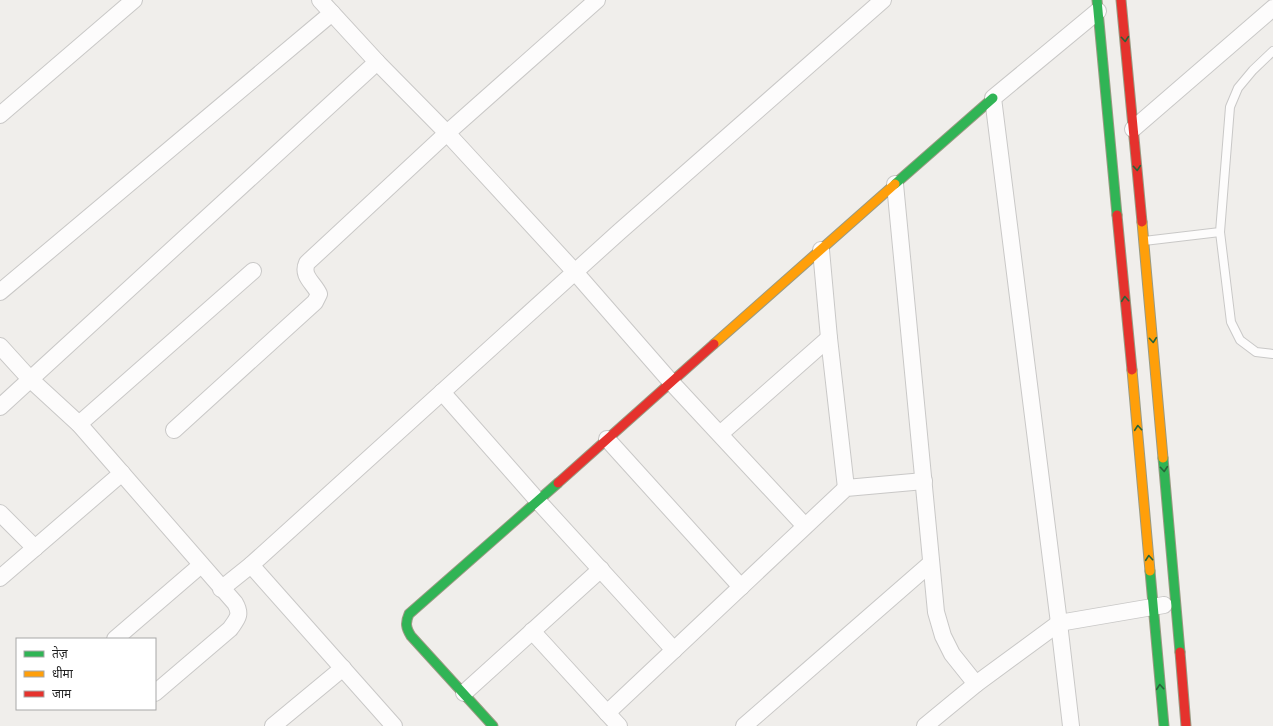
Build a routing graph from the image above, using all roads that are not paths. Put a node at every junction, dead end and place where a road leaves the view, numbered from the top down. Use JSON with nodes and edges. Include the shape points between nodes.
{"nodes":[{"id":1,"x":134,"y":0,"type":"edge"},
{"id":2,"x":320,"y":0,"type":"edge"},
{"id":3,"x":597,"y":0,"type":"edge"},
{"id":4,"x":883,"y":0,"type":"edge"},
{"id":5,"x":1124,"y":2,"type":"edge"},
{"id":6,"x":1098,"y":5,"type":"edge"},
{"id":7,"x":1273,"y":8,"type":"edge"},
{"id":8,"x":332,"y":13,"type":"junction"},
{"id":9,"x":1273,"y":51,"type":"edge"},
{"id":10,"x":377,"y":62,"type":"junction"},
{"id":11,"x":993,"y":98,"type":"junction"},
{"id":12,"x":0,"y":115,"type":"edge"},
{"id":13,"x":1133,"y":129,"type":"junction"},
{"id":14,"x":447,"y":133,"type":"junction"},
{"id":15,"x":895,"y":184,"type":"junction"},
{"id":16,"x":1220,"y":232,"type":"junction"},
{"id":17,"x":1144,"y":241,"type":"junction"},
{"id":18,"x":821,"y":250,"type":"junction"},
{"id":19,"x":253,"y":271,"type":"dead end"},
{"id":20,"x":575,"y":272,"type":"junction"},
{"id":21,"x":0,"y":292,"type":"edge"},
{"id":22,"x":829,"y":338,"type":"junction"},
{"id":23,"x":0,"y":346,"type":"edge"},
{"id":24,"x":1273,"y":354,"type":"edge"},
{"id":25,"x":30,"y":379,"type":"junction"},
{"id":26,"x":672,"y":382,"type":"junction"},
{"id":27,"x":442,"y":392,"type":"junction"},
{"id":28,"x":0,"y":407,"type":"edge"},
{"id":29,"x":79,"y":424,"type":"junction"},
{"id":30,"x":174,"y":430,"type":"dead end"},
{"id":31,"x":720,"y":434,"type":"junction"},
{"id":32,"x":607,"y":439,"type":"junction"},
{"id":33,"x":122,"y":472,"type":"junction"},
{"id":34,"x":924,"y":481,"type":"junction"},
{"id":35,"x":846,"y":488,"type":"junction"},
{"id":36,"x":538,"y":501,"type":"junction"},
{"id":37,"x":0,"y":513,"type":"edge"},
{"id":38,"x":805,"y":526,"type":"junction"},
{"id":39,"x":35,"y":548,"type":"junction"},
{"id":40,"x":931,"y":563,"type":"junction"},
{"id":41,"x":201,"y":565,"type":"junction"},
{"id":42,"x":251,"y":565,"type":"junction"},
{"id":43,"x":600,"y":569,"type":"junction"},
{"id":44,"x":0,"y":578,"type":"edge"},
{"id":45,"x":741,"y":587,"type":"junction"},
{"id":46,"x":221,"y":589,"type":"junction"},
{"id":47,"x":1176,"y":603,"type":"junction"},
{"id":48,"x":1153,"y":607,"type":"junction"},
{"id":49,"x":1059,"y":623,"type":"junction"},
{"id":50,"x":532,"y":631,"type":"junction"},
{"id":51,"x":116,"y":638,"type":"edge"},
{"id":52,"x":674,"y":650,"type":"junction"},
{"id":53,"x":343,"y":668,"type":"junction"},
{"id":54,"x":976,"y":684,"type":"junction"},
{"id":55,"x":156,"y":692,"type":"edge"},
{"id":56,"x":464,"y":693,"type":"junction"},
{"id":57,"x":607,"y":713,"type":"junction"},
{"id":58,"x":390,"y":725,"type":"edge"},
{"id":59,"x":273,"y":726,"type":"edge"},
{"id":60,"x":493,"y":726,"type":"edge"},
{"id":61,"x":619,"y":726,"type":"edge"},
{"id":62,"x":744,"y":726,"type":"edge"},
{"id":63,"x":925,"y":726,"type":"edge"},
{"id":64,"x":1070,"y":726,"type":"edge"},
{"id":65,"x":1164,"y":726,"type":"edge"},
{"id":66,"x":1186,"y":726,"type":"edge"}],
"edges":[{"from":1,"to":12,"type":"street"},
{"from":2,"to":8,"type":"street"},
{"from":3,"to":14,"type":"street"},
{"from":4,"to":20,"type":"street"},
{"from":5,"to":13,"type":"main road","one_way":true},
{"from":6,"to":11,"type":"street"},
{"from":48,"to":6,"type":"main road","one_way":true},
{"from":7,"to":13,"type":"street"},
{"from":8,"to":10,"type":"street"},
{"from":8,"to":21,"type":"street"},
{"from":9,"to":16,"type":"lane","via":[[1252,70],[1238,88],[1230,107]]},
{"from":10,"to":14,"type":"street"},
{"from":10,"to":25,"type":"street"},
{"from":11,"to":15,"type":"main road"},
{"from":11,"to":49,"type":"street"},
{"from":13,"to":17,"type":"main road","one_way":true},
{"from":14,"to":20,"type":"street"},
{"from":14,"to":30,"type":"street","via":[[307,263],[305,273],[319,294],[314,302]]},
{"from":15,"to":18,"type":"main road"},
{"from":15,"to":34,"type":"street"},
{"from":16,"to":17,"type":"lane"},
{"from":16,"to":24,"type":"lane","via":[[1231,322],[1240,340],[1256,352]]},
{"from":17,"to":47,"type":"main road","one_way":true},
{"from":18,"to":22,"type":"street"},
{"from":18,"to":26,"type":"main road"},
{"from":19,"to":29,"type":"street"},
{"from":20,"to":26,"type":"street"},
{"from":20,"to":27,"type":"street"},
{"from":22,"to":31,"type":"street"},
{"from":22,"to":35,"type":"street"},
{"from":23,"to":25,"type":"street"},
{"from":25,"to":28,"type":"street"},
{"from":25,"to":29,"type":"street"},
{"from":26,"to":31,"type":"street"},
{"from":26,"to":32,"type":"main road"},
{"from":27,"to":36,"type":"street"},
{"from":27,"to":42,"type":"street"},
{"from":29,"to":33,"type":"street"},
{"from":31,"to":38,"type":"street"},
{"from":32,"to":36,"type":"main road"},
{"from":32,"to":45,"type":"street"},
{"from":33,"to":39,"type":"street"},
{"from":33,"to":41,"type":"street"},
{"from":34,"to":35,"type":"street"},
{"from":34,"to":40,"type":"street"},
{"from":35,"to":38,"type":"street"},
{"from":36,"to":43,"type":"street"},
{"from":36,"to":56,"type":"main road","via":[[414,608],[405,622],[411,636]]},
{"from":37,"to":39,"type":"street"},
{"from":38,"to":45,"type":"street"},
{"from":39,"to":44,"type":"street"},
{"from":40,"to":54,"type":"street","via":[[936,612],[943,636],[952,654]]},
{"from":40,"to":62,"type":"street"},
{"from":41,"to":46,"type":"street"},
{"from":41,"to":51,"type":"street"},
{"from":42,"to":46,"type":"street"},
{"from":42,"to":53,"type":"street"},
{"from":43,"to":50,"type":"street"},
{"from":43,"to":52,"type":"street"},
{"from":45,"to":52,"type":"street"},
{"from":46,"to":55,"type":"street","via":[[239,609],[238,618],[230,629]]},
{"from":47,"to":48,"type":"street"},
{"from":47,"to":66,"type":"main road"},
{"from":48,"to":49,"type":"street"},
{"from":65,"to":48,"type":"main road","one_way":true},
{"from":49,"to":54,"type":"street"},
{"from":49,"to":64,"type":"street"},
{"from":50,"to":56,"type":"street"},
{"from":50,"to":57,"type":"street"},
{"from":52,"to":57,"type":"street"},
{"from":53,"to":58,"type":"street"},
{"from":53,"to":59,"type":"street"},
{"from":54,"to":63,"type":"street"},
{"from":56,"to":60,"type":"main road"},
{"from":57,"to":61,"type":"street"}]}
